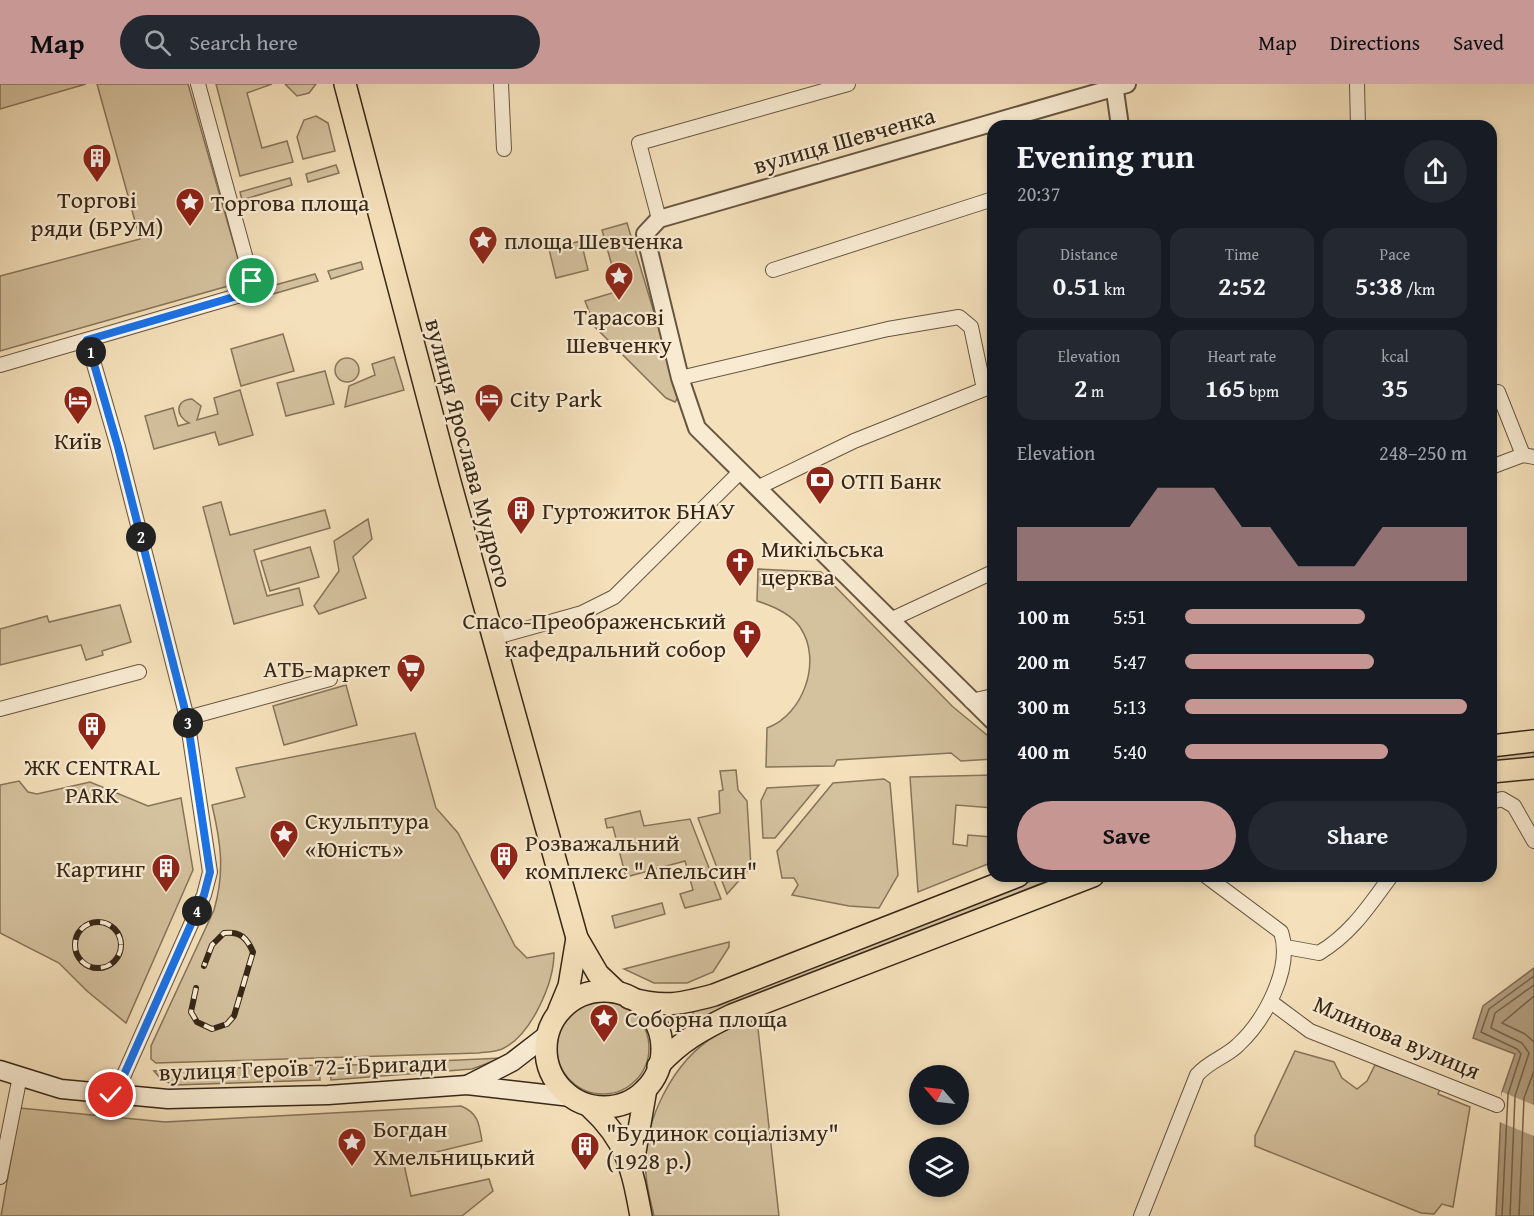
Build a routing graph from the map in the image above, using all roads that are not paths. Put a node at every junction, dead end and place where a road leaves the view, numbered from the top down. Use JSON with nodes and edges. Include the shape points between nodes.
{"nodes":[{"id":1,"x":198,"y":84,"type":"edge"},
{"id":2,"x":345,"y":84,"type":"edge"},
{"id":3,"x":501,"y":84,"type":"edge"},
{"id":4,"x":848,"y":84,"type":"edge"},
{"id":5,"x":1357,"y":84,"type":"edge"},
{"id":6,"x":1119,"y":86,"type":"edge"},
{"id":7,"x":998,"y":120,"type":"edge"},
{"id":8,"x":1120,"y":120,"type":"edge"},
{"id":9,"x":1358,"y":120,"type":"edge"},
{"id":10,"x":987,"y":123,"type":"edge"},
{"id":11,"x":504,"y":149,"type":"dead end"},
{"id":12,"x":987,"y":201,"type":"edge"},
{"id":13,"x":653,"y":224,"type":"junction"},
{"id":14,"x":773,"y":270,"type":"dead end"},
{"id":15,"x":87,"y":340,"type":"junction"},
{"id":16,"x":0,"y":365,"type":"edge"},
{"id":17,"x":680,"y":378,"type":"junction"},
{"id":18,"x":987,"y":380,"type":"edge"},
{"id":19,"x":987,"y":388,"type":"edge"},
{"id":20,"x":1498,"y":393,"type":"dead end"},
{"id":21,"x":1528,"y":456,"type":"edge"},
{"id":22,"x":1497,"y":465,"type":"edge"},
{"id":23,"x":740,"y":472,"type":"junction"},
{"id":24,"x":757,"y":488,"type":"junction"},
{"id":25,"x":987,"y":575,"type":"edge"},
{"id":26,"x":890,"y":620,"type":"junction"},
{"id":27,"x":493,"y":638,"type":"junction"},
{"id":28,"x":139,"y":672,"type":"dead end"},
{"id":29,"x":330,"y":679,"type":"dead end"},
{"id":30,"x":987,"y":697,"type":"edge"},
{"id":31,"x":971,"y":701,"type":"junction"},
{"id":32,"x":0,"y":709,"type":"edge"},
{"id":33,"x":987,"y":716,"type":"edge"},
{"id":34,"x":187,"y":718,"type":"junction"},
{"id":35,"x":1534,"y":741,"type":"edge"},
{"id":36,"x":1497,"y":745,"type":"edge"},
{"id":37,"x":1534,"y":768,"type":"edge"},
{"id":38,"x":1497,"y":771,"type":"edge"},
{"id":39,"x":1497,"y":800,"type":"edge"},
{"id":40,"x":1534,"y":841,"type":"edge"},
{"id":41,"x":1003,"y":882,"type":"edge"},
{"id":42,"x":1077,"y":882,"type":"edge"},
{"id":43,"x":1214,"y":882,"type":"edge"},
{"id":44,"x":1387,"y":882,"type":"edge"},
{"id":45,"x":577,"y":938,"type":"junction"},
{"id":46,"x":1286,"y":946,"type":"junction"},
{"id":47,"x":623,"y":995,"type":"junction"},
{"id":48,"x":1271,"y":1002,"type":"junction"},
{"id":49,"x":558,"y":1012,"type":"junction"},
{"id":50,"x":547,"y":1035,"type":"junction"},
{"id":51,"x":658,"y":1066,"type":"junction"},
{"id":52,"x":0,"y":1070,"type":"edge"},
{"id":53,"x":20,"y":1076,"type":"junction"},
{"id":54,"x":467,"y":1084,"type":"junction"},
{"id":55,"x":646,"y":1089,"type":"junction"},
{"id":56,"x":115,"y":1095,"type":"junction"},
{"id":57,"x":571,"y":1097,"type":"junction"},
{"id":58,"x":1497,"y":1105,"type":"dead end"},
{"id":59,"x":590,"y":1107,"type":"junction"},
{"id":60,"x":632,"y":1169,"type":"junction"},
{"id":61,"x":0,"y":1177,"type":"edge"},
{"id":62,"x":640,"y":1216,"type":"edge"},
{"id":63,"x":1141,"y":1216,"type":"edge"}],
"edges":[{"from":1,"to":15,"type":"street","via":[[252,281],[250,288],[244,294]]},
{"from":2,"to":27,"type":"main road","name":"вулиця Ярослава Мудрого"},
{"from":3,"to":11,"type":"street"},
{"from":4,"to":13,"type":"street","via":[[639,143]]},
{"from":5,"to":9,"type":"street"},
{"from":6,"to":7,"type":"street","name":"вулиця Шевченка"},
{"from":6,"to":8,"type":"street"},
{"from":10,"to":13,"type":"street","name":"вулиця Шевченка"},
{"from":12,"to":14,"type":"street"},
{"from":13,"to":17,"type":"street","via":[[644,237]]},
{"from":15,"to":16,"type":"street"},
{"from":15,"to":34,"type":"street"},
{"from":17,"to":18,"type":"street","via":[[888,329],[959,317],[971,327]]},
{"from":17,"to":23,"type":"street","via":[[697,428]]},
{"from":19,"to":24,"type":"street","via":[[854,441]]},
{"from":20,"to":21,"type":"street"},
{"from":21,"to":22,"type":"street"},
{"from":23,"to":24,"type":"street"},
{"from":23,"to":27,"type":"street","via":[[614,597],[582,613]]},
{"from":24,"to":26,"type":"street"},
{"from":25,"to":26,"type":"street"},
{"from":26,"to":31,"type":"street"},
{"from":27,"to":45,"type":"main road","name":"вулиця Ярослава Мудрого"},
{"from":28,"to":32,"type":"street"},
{"from":29,"to":34,"type":"street"},
{"from":30,"to":31,"type":"street"},
{"from":31,"to":33,"type":"street"},
{"from":34,"to":56,"type":"street","via":[[210,872],[204,895]]},
{"from":35,"to":36,"type":"main road"},
{"from":37,"to":38,"type":"main road"},
{"from":39,"to":40,"type":"street","via":[[1515,806]]},
{"from":41,"to":47,"type":"main road","via":[[714,995],[679,1004],[654,1005]]},
{"from":42,"to":51,"type":"main road","via":[[732,1015],[692,1035]]},
{"from":43,"to":46,"type":"street","via":[[1281,932]]},
{"from":44,"to":46,"type":"street","via":[[1340,941],[1319,953]]},
{"from":45,"to":47,"type":"main road","name":"вулиця Ярослава Мудрого","via":[[598,974]]},
{"from":45,"to":49,"type":"main road","name":"вулиця Ярослава Мудрого","via":[[569,986]]},
{"from":46,"to":48,"type":"street"},
{"from":47,"to":49,"type":"main road","via":[[590,992]]},
{"from":47,"to":51,"type":"main road","via":[[649,1013],[657,1024],[662,1050]]},
{"from":48,"to":58,"type":"street","name":"Млинова вулиця","via":[[1310,1031]]},
{"from":48,"to":63,"type":"street","via":[[1238,1045],[1197,1075]]},
{"from":49,"to":50,"type":"main road"},
{"from":50,"to":54,"type":"main road","name":"вулиця Героїв 72-ї Бригади","via":[[512,1062]]},
{"from":50,"to":57,"type":"main road","via":[[551,1073]]},
{"from":51,"to":55,"type":"main road"},
{"from":52,"to":53,"type":"main road","name":"вулиця Героїв 72-ї Бригади"},
{"from":53,"to":56,"type":"main road","name":"вулиця Героїв 72-ї Бригади","via":[[61,1089]]},
{"from":53,"to":61,"type":"street"},
{"from":54,"to":56,"type":"main road","name":"вулиця Героїв 72-ї Бригади","via":[[242,1099]]},
{"from":54,"to":57,"type":"main road","name":"вулиця Героїв 72-ї Бригади"},
{"from":55,"to":59,"type":"main road","via":[[616,1106]]},
{"from":55,"to":60,"type":"main road"},
{"from":57,"to":59,"type":"main road"},
{"from":59,"to":60,"type":"main road","via":[[611,1126]]},
{"from":60,"to":62,"type":"main road"}]}
